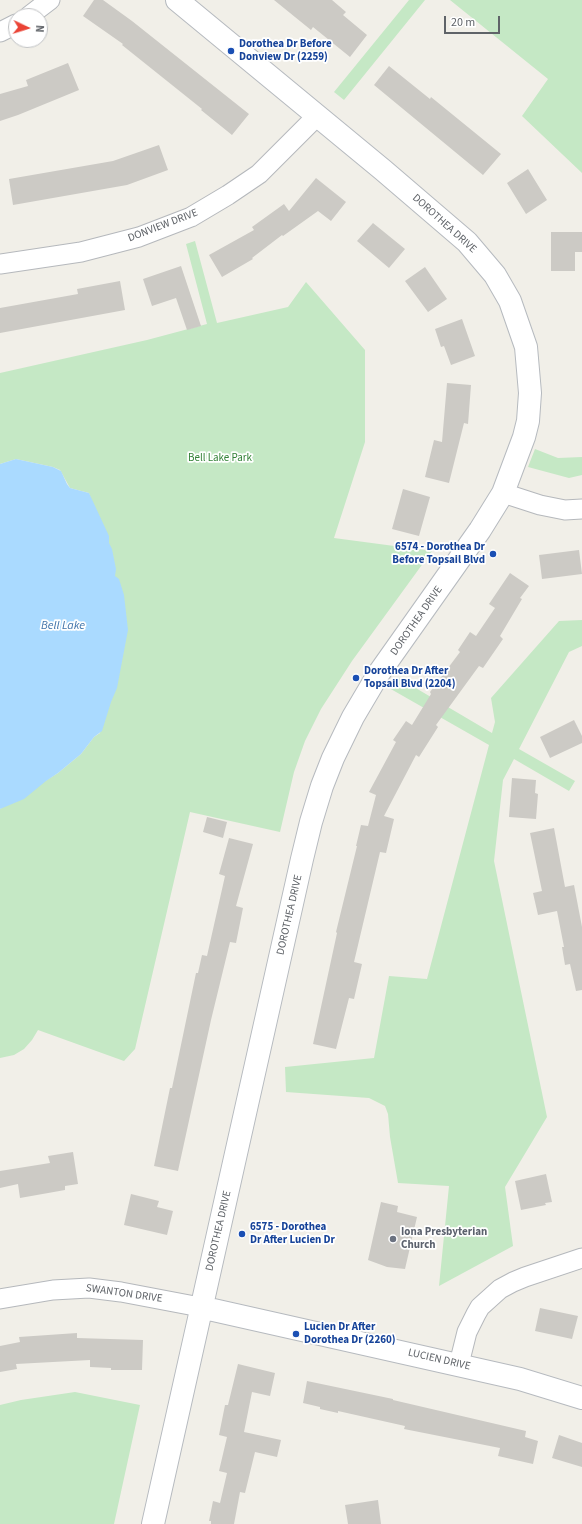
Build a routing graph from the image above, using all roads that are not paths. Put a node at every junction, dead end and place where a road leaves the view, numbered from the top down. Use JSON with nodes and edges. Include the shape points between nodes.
{"nodes":[{"id":1,"x":50,"y":0,"type":"edge"},
{"id":2,"x":177,"y":0,"type":"edge"},
{"id":3,"x":40,"y":8,"type":"edge"},
{"id":4,"x":318,"y":116,"type":"junction"},
{"id":5,"x":0,"y":264,"type":"edge"},
{"id":6,"x":503,"y":493,"type":"junction"},
{"id":7,"x":582,"y":509,"type":"edge"},
{"id":8,"x":582,"y":1258,"type":"edge"},
{"id":9,"x":0,"y":1299,"type":"edge"},
{"id":10,"x":200,"y":1307,"type":"junction"},
{"id":11,"x":459,"y":1364,"type":"junction"},
{"id":12,"x":582,"y":1398,"type":"edge"},
{"id":13,"x":153,"y":1524,"type":"edge"}],
"edges":[{"from":1,"to":3,"type":"street"},
{"from":2,"to":4,"type":"street","name":"DOROTHEA DRIVE"},
{"from":4,"to":5,"type":"street","name":"DONVIEW DRIVE","via":[[259,174],[228,196],[191,217],[139,237],[81,252]]},
{"from":4,"to":6,"type":"street","name":"DOROTHEA DRIVE","via":[[467,242],[495,275],[510,301],[526,348],[530,393],[524,437]]},
{"from":6,"to":7,"type":"street","via":[[542,506],[565,510]]},
{"from":6,"to":10,"type":"street","name":"DOROTHEA DRIVE","via":[[353,717],[322,786],[302,859]]},
{"from":8,"to":11,"type":"street","via":[[500,1289],[476,1314],[467,1332]]},
{"from":9,"to":10,"type":"street","name":"SWANTON DRIVE","via":[[53,1290],[88,1288]]},
{"from":10,"to":11,"type":"street","name":"LUCIEN DRIVE"},
{"from":10,"to":13,"type":"street","name":"DOROTHEA DRIVE"},
{"from":11,"to":12,"type":"street","name":"LUCIEN DRIVE"}]}
